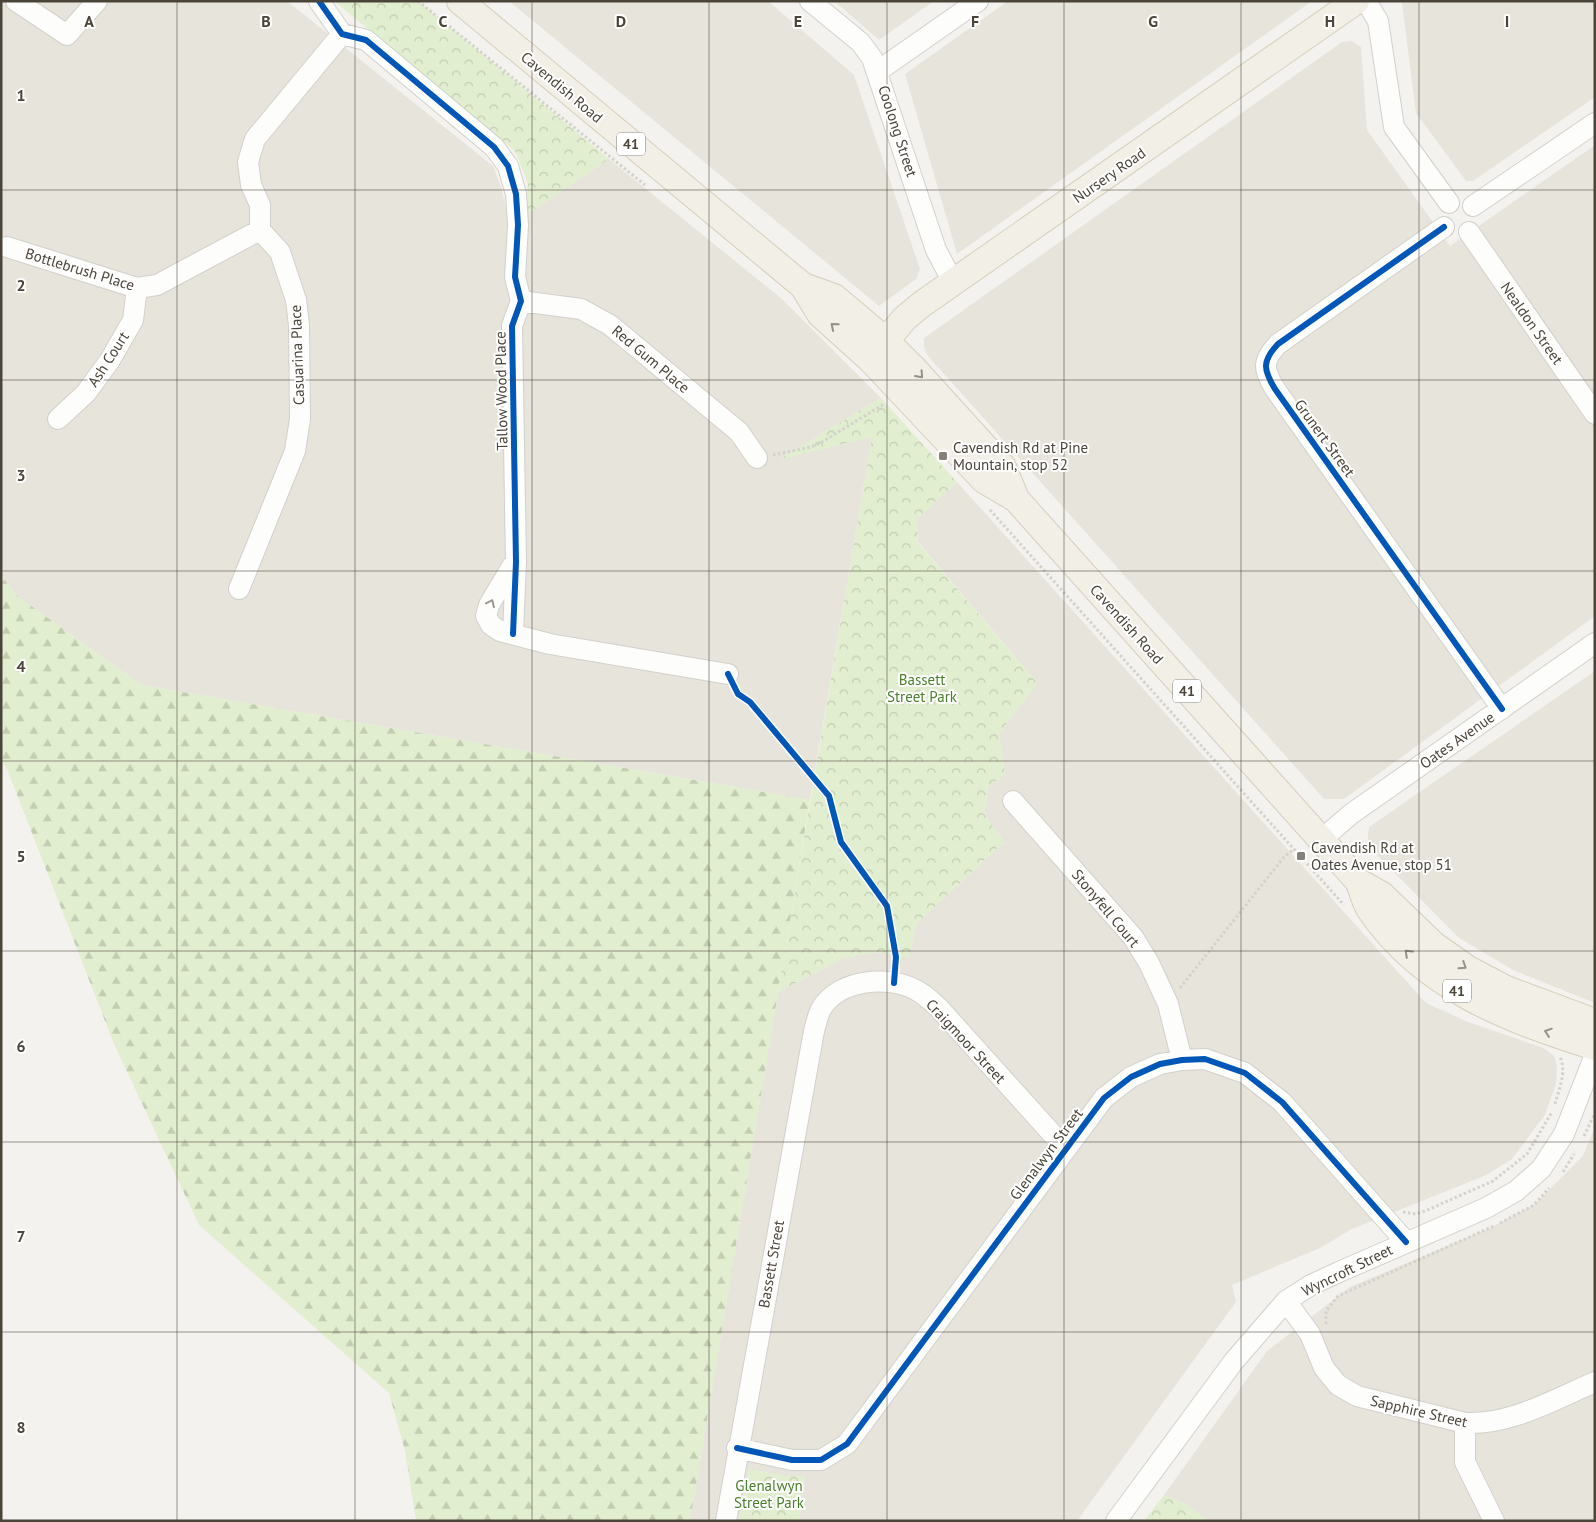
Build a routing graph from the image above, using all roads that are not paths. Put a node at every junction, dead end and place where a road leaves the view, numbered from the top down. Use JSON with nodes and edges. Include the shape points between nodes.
{"nodes":[{"id":1,"x":16,"y":1,"type":"edge"},
{"id":2,"x":98,"y":1,"type":"edge"},
{"id":3,"x":319,"y":1,"type":"edge"},
{"id":4,"x":460,"y":1,"type":"edge"},
{"id":5,"x":810,"y":1,"type":"edge"},
{"id":6,"x":978,"y":1,"type":"edge"},
{"id":7,"x":1356,"y":1,"type":"edge"},
{"id":8,"x":1366,"y":1,"type":"edge"},
{"id":9,"x":342,"y":34,"type":"junction"},
{"id":10,"x":878,"y":71,"type":"junction"},
{"id":11,"x":1595,"y":123,"type":"edge"},
{"id":12,"x":1448,"y":203,"type":"junction"},
{"id":13,"x":1473,"y":206,"type":"junction"},
{"id":14,"x":1444,"y":227,"type":"junction"},
{"id":15,"x":260,"y":230,"type":"junction"},
{"id":16,"x":1469,"y":232,"type":"junction"},
{"id":17,"x":7,"y":247,"type":"dead end"},
{"id":18,"x":953,"y":282,"type":"junction"},
{"id":19,"x":137,"y":288,"type":"junction"},
{"id":20,"x":521,"y":300,"type":"junction"},
{"id":21,"x":878,"y":350,"type":"junction"},
{"id":22,"x":1595,"y":414,"type":"edge"},
{"id":23,"x":58,"y":419,"type":"dead end"},
{"id":24,"x":758,"y":458,"type":"road end"},
{"id":25,"x":239,"y":589,"type":"dead end"},
{"id":26,"x":1595,"y":643,"type":"edge"},
{"id":27,"x":728,"y":674,"type":"dead end"},
{"id":28,"x":1502,"y":709,"type":"junction"},
{"id":29,"x":1013,"y":801,"type":"dead end"},
{"id":30,"x":1321,"y":840,"type":"junction"},
{"id":31,"x":1359,"y":882,"type":"junction"},
{"id":32,"x":822,"y":1009,"type":"joint"},
{"id":33,"x":1595,"y":1022,"type":"edge"},
{"id":34,"x":1595,"y":1047,"type":"edge"},
{"id":35,"x":1595,"y":1055,"type":"edge"},
{"id":36,"x":1182,"y":1060,"type":"junction"},
{"id":37,"x":1065,"y":1148,"type":"junction"},
{"id":38,"x":1406,"y":1242,"type":"junction"},
{"id":39,"x":1286,"y":1301,"type":"junction"},
{"id":40,"x":1595,"y":1382,"type":"edge"},
{"id":41,"x":1465,"y":1423,"type":"junction"},
{"id":42,"x":738,"y":1448,"type":"junction"},
{"id":43,"x":726,"y":1521,"type":"edge"},
{"id":44,"x":1116,"y":1521,"type":"edge"},
{"id":45,"x":1494,"y":1521,"type":"edge"}],
"edges":[{"from":1,"to":2,"type":"street","via":[[67,35]]},
{"from":3,"to":9,"type":"street"},
{"from":4,"to":21,"type":"main road","name":"Cavendish Road","number":"41","via":[[804,286],[834,297]]},
{"from":5,"to":10,"type":"street","name":"Coolong Street","via":[[860,42]]},
{"from":6,"to":10,"type":"street"},
{"from":7,"to":18,"type":"main road","name":"Nursery Road"},
{"from":8,"to":12,"type":"street","via":[[1378,21],[1394,127]]},
{"from":9,"to":15,"type":"street","via":[[255,139],[248,162],[251,185],[260,205]]},
{"from":9,"to":20,"type":"street","via":[[366,40],[494,147],[508,166],[516,194],[515,277]]},
{"from":10,"to":18,"type":"street","name":"Coolong Street","via":[[936,250]]},
{"from":11,"to":13,"type":"street"},
{"from":12,"to":13,"type":"street","via":[[1461,200]]},
{"from":12,"to":14,"type":"street","via":[[1442,214]]},
{"from":13,"to":16,"type":"street","via":[[1477,220]]},
{"from":14,"to":16,"type":"street","via":[[1455,235]]},
{"from":14,"to":28,"type":"street","name":"Grunert Street","via":[[1278,344],[1268,354],[1265,365],[1275,389]]},
{"from":15,"to":19,"type":"street","name":"Bottlebrush Place","via":[[157,285]]},
{"from":15,"to":25,"type":"street","name":"Casuarina Place","via":[[280,252],[296,300],[300,419],[295,451]]},
{"from":16,"to":22,"type":"street","name":"Nealdon Street"},
{"from":17,"to":19,"type":"street","name":"Bottlebrush Place"},
{"from":18,"to":21,"type":"main road","name":"Nursery Road","via":[[912,312]]},
{"from":19,"to":23,"type":"street","name":"Ash Court","via":[[133,320],[110,360],[86,393]]},
{"from":20,"to":24,"type":"street","name":"Red Gum Place","via":[[581,309],[610,325],[739,432]]},
{"from":20,"to":27,"type":"street","name":"Tallow Wood Place","via":[[512,326],[516,562],[489,605],[486,616],[500,631],[550,644]]},
{"from":21,"to":30,"type":"main road","name":"Cavendish Road","number":"41","via":[[984,480],[1016,499]]},
{"from":26,"to":28,"type":"street","name":"Oates Avenue"},
{"from":28,"to":30,"type":"street","name":"Oates Avenue","via":[[1351,814]]},
{"from":29,"to":36,"type":"street","name":"Stonyfell Court","via":[[1133,937],[1168,1004]]},
{"from":30,"to":31,"type":"main road","name":"Cavendish Road","number":"41"},
{"from":31,"to":33,"type":"main road","name":"Cavendish Road","number":"41","one_way":true,"via":[[1382,895],[1434,945],[1468,970],[1506,989]]},
{"from":34,"to":31,"type":"main road","name":"Cavendish Road","number":"41","one_way":true,"via":[[1468,999],[1416,961],[1389,933],[1369,909]]},
{"from":32,"to":37,"type":"street","name":"Craigmoor Street","via":[[838,993],[866,982],[894,983],[917,990],[938,1007]]},
{"from":32,"to":42,"type":"street","name":"Bassett Street","via":[[812,1041]]},
{"from":35,"to":38,"type":"street","name":"Wyncroft Street","via":[[1564,1134],[1540,1169],[1503,1199]]},
{"from":36,"to":37,"type":"street","name":"Glenalwyn Street","via":[[1160,1064],[1131,1077],[1104,1098]]},
{"from":36,"to":38,"type":"street","name":"Glenalwyn Street","via":[[1205,1059],[1245,1073],[1282,1102]]},
{"from":37,"to":42,"type":"street","name":"Glenalwyn Street","via":[[848,1444],[821,1460],[792,1460]]},
{"from":38,"to":39,"type":"street","name":"Wyncroft Street","via":[[1311,1285]]},
{"from":39,"to":41,"type":"street","name":"Sapphire Street","via":[[1310,1334],[1324,1368],[1338,1385],[1357,1396]]},
{"from":39,"to":44,"type":"street","name":"Wyncroft Street","via":[[1234,1361]]},
{"from":40,"to":41,"type":"street","name":"Sapphire Street","via":[[1510,1418],[1482,1424]]},
{"from":41,"to":45,"type":"street","via":[[1465,1462]]},
{"from":42,"to":43,"type":"street","name":"Bassett Street"}]}
